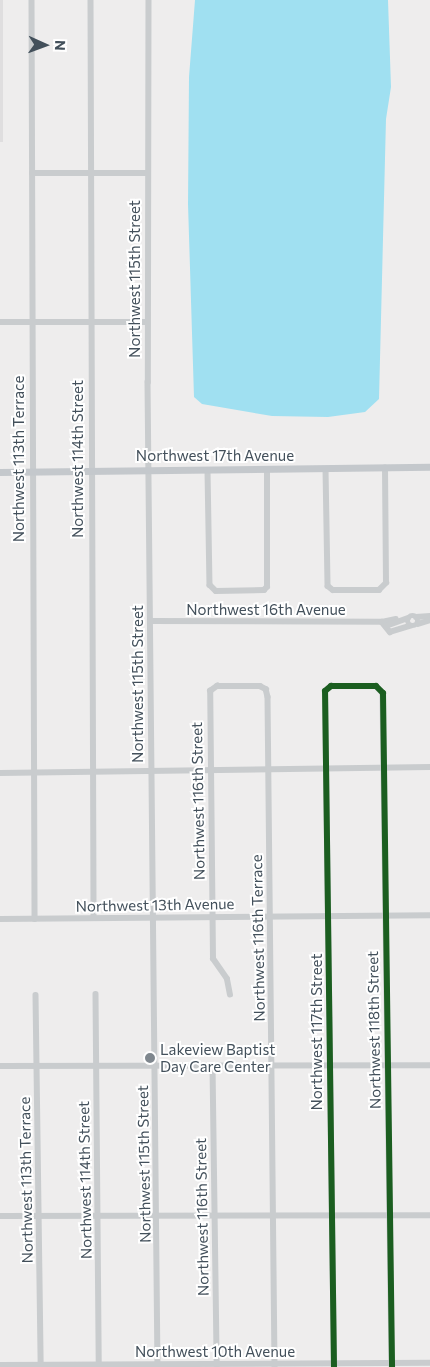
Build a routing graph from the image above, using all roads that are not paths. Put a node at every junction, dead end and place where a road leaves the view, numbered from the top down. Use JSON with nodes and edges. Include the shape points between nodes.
{"nodes":[{"id":1,"x":32,"y":0,"type":"edge"},
{"id":2,"x":91,"y":0,"type":"edge"},
{"id":3,"x":149,"y":0,"type":"edge"},
{"id":4,"x":91,"y":172,"type":"junction"},
{"id":5,"x":32,"y":173,"type":"junction"},
{"id":6,"x":148,"y":173,"type":"junction"},
{"id":7,"x":0,"y":322,"type":"edge"},
{"id":8,"x":31,"y":322,"type":"junction"},
{"id":9,"x":90,"y":322,"type":"junction"},
{"id":10,"x":148,"y":322,"type":"junction"},
{"id":11,"x":430,"y":467,"type":"edge"},
{"id":12,"x":385,"y":468,"type":"junction"},
{"id":13,"x":268,"y":470,"type":"junction"},
{"id":14,"x":326,"y":470,"type":"junction"},
{"id":15,"x":90,"y":471,"type":"junction"},
{"id":16,"x":150,"y":471,"type":"junction"},
{"id":17,"x":208,"y":471,"type":"junction"},
{"id":18,"x":0,"y":472,"type":"edge"},
{"id":19,"x":31,"y":472,"type":"junction"},
{"id":20,"x":430,"y":616,"type":"edge"},
{"id":21,"x":408,"y":618,"type":"junction"},
{"id":22,"x":395,"y":620,"type":"junction"},
{"id":23,"x":417,"y":620,"type":"junction"},
{"id":24,"x":430,"y":620,"type":"edge"},
{"id":25,"x":150,"y":621,"type":"junction"},
{"id":26,"x":384,"y":624,"type":"junction"},
{"id":27,"x":410,"y":626,"type":"junction"},
{"id":28,"x":397,"y":628,"type":"junction"},
{"id":29,"x":266,"y":689,"type":"joint"},
{"id":30,"x":383,"y":693,"type":"joint"},
{"id":31,"x":430,"y":767,"type":"edge"},
{"id":32,"x":327,"y":768,"type":"junction"},
{"id":33,"x":383,"y":768,"type":"junction"},
{"id":34,"x":211,"y":769,"type":"junction"},
{"id":35,"x":269,"y":769,"type":"junction"},
{"id":36,"x":152,"y":770,"type":"junction"},
{"id":37,"x":93,"y":772,"type":"junction"},
{"id":38,"x":0,"y":773,"type":"edge"},
{"id":39,"x":34,"y":773,"type":"junction"},
{"id":40,"x":328,"y":915,"type":"junction"},
{"id":41,"x":385,"y":915,"type":"junction"},
{"id":42,"x":430,"y":915,"type":"edge"},
{"id":43,"x":212,"y":916,"type":"junction"},
{"id":44,"x":270,"y":916,"type":"junction"},
{"id":45,"x":94,"y":918,"type":"junction"},
{"id":46,"x":153,"y":918,"type":"junction"},
{"id":47,"x":0,"y":919,"type":"edge"},
{"id":48,"x":35,"y":919,"type":"junction"},
{"id":49,"x":96,"y":994,"type":"dead end"},
{"id":50,"x":36,"y":995,"type":"dead end"},
{"id":51,"x":230,"y":995,"type":"dead end"},
{"id":52,"x":387,"y":1065,"type":"junction"},
{"id":53,"x":430,"y":1065,"type":"edge"},
{"id":54,"x":0,"y":1066,"type":"edge"},
{"id":55,"x":155,"y":1066,"type":"junction"},
{"id":56,"x":213,"y":1066,"type":"junction"},
{"id":57,"x":272,"y":1066,"type":"junction"},
{"id":58,"x":329,"y":1066,"type":"junction"},
{"id":59,"x":38,"y":1067,"type":"junction"},
{"id":60,"x":96,"y":1067,"type":"junction"},
{"id":61,"x":430,"y":1215,"type":"edge"},
{"id":62,"x":0,"y":1216,"type":"edge"},
{"id":63,"x":39,"y":1216,"type":"junction"},
{"id":64,"x":98,"y":1216,"type":"junction"},
{"id":65,"x":157,"y":1216,"type":"junction"},
{"id":66,"x":215,"y":1216,"type":"junction"},
{"id":67,"x":272,"y":1216,"type":"junction"},
{"id":68,"x":389,"y":1216,"type":"junction"},
{"id":69,"x":331,"y":1217,"type":"junction"},
{"id":70,"x":430,"y":1363,"type":"edge"},
{"id":71,"x":0,"y":1365,"type":"edge"},
{"id":72,"x":41,"y":1365,"type":"junction"},
{"id":73,"x":99,"y":1365,"type":"junction"},
{"id":74,"x":334,"y":1365,"type":"edge"},
{"id":75,"x":10,"y":1366,"type":"edge"},
{"id":76,"x":84,"y":1366,"type":"edge"},
{"id":77,"x":158,"y":1366,"type":"edge"},
{"id":78,"x":216,"y":1366,"type":"edge"},
{"id":79,"x":275,"y":1366,"type":"edge"},
{"id":80,"x":392,"y":1366,"type":"edge"}],
"edges":[{"from":1,"to":5,"type":"street","name":"Northwest 113th Terrace"},
{"from":2,"to":4,"type":"street","name":"Northwest 114th Street"},
{"from":3,"to":6,"type":"street","name":"Northwest 115th Street"},
{"from":4,"to":5,"type":"street"},
{"from":4,"to":6,"type":"street"},
{"from":4,"to":9,"type":"street","name":"Northwest 114th Street"},
{"from":5,"to":8,"type":"street","name":"Northwest 113th Terrace"},
{"from":6,"to":10,"type":"street","name":"Northwest 115th Street"},
{"from":7,"to":8,"type":"street"},
{"from":8,"to":9,"type":"street"},
{"from":8,"to":19,"type":"street","name":"Northwest 113th Terrace"},
{"from":9,"to":10,"type":"street"},
{"from":9,"to":15,"type":"street","name":"Northwest 114th Street"},
{"from":10,"to":16,"type":"street","name":"Northwest 115th Street"},
{"from":11,"to":12,"type":"main road","name":"Northwest 17th Avenue"},
{"from":12,"to":14,"type":"main road","name":"Northwest 17th Avenue"},
{"from":12,"to":14,"type":"street","via":[[386,583],[379,590],[333,590],[327,582]]},
{"from":13,"to":14,"type":"main road","name":"Northwest 17th Avenue"},
{"from":13,"to":17,"type":"main road","name":"Northwest 17th Avenue"},
{"from":13,"to":17,"type":"street","via":[[268,584],[264,590],[216,591],[210,585]]},
{"from":15,"to":16,"type":"main road","name":"Northwest 17th Avenue"},
{"from":15,"to":19,"type":"main road","name":"Northwest 17th Avenue"},
{"from":15,"to":37,"type":"street","name":"Northwest 114th Street"},
{"from":16,"to":17,"type":"main road","name":"Northwest 17th Avenue"},
{"from":16,"to":25,"type":"street","name":"Northwest 115th Street"},
{"from":18,"to":19,"type":"main road","name":"Northwest 17th Avenue"},
{"from":19,"to":39,"type":"street","name":"Northwest 113th Terrace"},
{"from":20,"to":23,"type":"street","name":"Northwest 16th Avenue"},
{"from":21,"to":22,"type":"street","name":"Northwest 16th Avenue"},
{"from":21,"to":23,"type":"street","name":"Northwest 16th Avenue"},
{"from":21,"to":27,"type":"street"},
{"from":22,"to":26,"type":"street","name":"Northwest 16th Avenue"},
{"from":22,"to":28,"type":"street"},
{"from":23,"to":24,"type":"street","name":"Northwest 16th Avenue"},
{"from":23,"to":27,"type":"street","name":"Northwest 16th Avenue"},
{"from":25,"to":26,"type":"street","name":"Northwest 16th Avenue"},
{"from":25,"to":36,"type":"street","name":"Northwest 115th Street"},
{"from":26,"to":28,"type":"street","name":"Northwest 16th Avenue","via":[[390,632]]},
{"from":27,"to":28,"type":"street","name":"Northwest 16th Avenue"},
{"from":29,"to":34,"type":"street","name":"Northwest 116th Street","via":[[217,686],[210,691]]},
{"from":29,"to":35,"type":"street","name":"Northwest 116th Terrace"},
{"from":30,"to":32,"type":"street","name":"Northwest 117th Street","via":[[376,686],[331,686],[325,696]]},
{"from":30,"to":33,"type":"street","name":"Northwest 118th Street"},
{"from":31,"to":33,"type":"street"},
{"from":32,"to":33,"type":"street"},
{"from":32,"to":35,"type":"street"},
{"from":32,"to":40,"type":"street","name":"Northwest 117th Street"},
{"from":33,"to":41,"type":"street","name":"Northwest 118th Street"},
{"from":34,"to":35,"type":"street"},
{"from":34,"to":36,"type":"street"},
{"from":34,"to":43,"type":"street","name":"Northwest 116th Street"},
{"from":35,"to":44,"type":"street","name":"Northwest 116th Terrace"},
{"from":36,"to":37,"type":"street"},
{"from":36,"to":46,"type":"street","name":"Northwest 115th Street"},
{"from":37,"to":39,"type":"street"},
{"from":37,"to":45,"type":"street","name":"Northwest 114th Street"},
{"from":38,"to":39,"type":"street"},
{"from":39,"to":48,"type":"street","name":"Northwest 113th Terrace"},
{"from":40,"to":41,"type":"street","name":"Northwest 13th Avenue"},
{"from":40,"to":44,"type":"street","name":"Northwest 13th Avenue"},
{"from":40,"to":58,"type":"street","name":"Northwest 117th Street"},
{"from":41,"to":42,"type":"street","name":"Northwest 13th Avenue"},
{"from":41,"to":52,"type":"street","name":"Northwest 118th Street"},
{"from":43,"to":44,"type":"street","name":"Northwest 13th Avenue"},
{"from":43,"to":46,"type":"street","name":"Northwest 13th Avenue"},
{"from":43,"to":51,"type":"street","name":"Northwest 116th Street","via":[[213,959],[227,979]]},
{"from":44,"to":57,"type":"street","name":"Northwest 116th Terrace"},
{"from":45,"to":46,"type":"street","name":"Northwest 13th Avenue"},
{"from":45,"to":48,"type":"street","name":"Northwest 13th Avenue"},
{"from":46,"to":55,"type":"street","name":"Northwest 115th Street"},
{"from":47,"to":48,"type":"street","name":"Northwest 13th Avenue"},
{"from":49,"to":60,"type":"street","name":"Northwest 114th Street"},
{"from":50,"to":59,"type":"street","name":"Northwest 113th Terrace"},
{"from":52,"to":53,"type":"street"},
{"from":52,"to":58,"type":"street"},
{"from":52,"to":68,"type":"street","name":"Northwest 118th Street"},
{"from":54,"to":59,"type":"street"},
{"from":55,"to":56,"type":"street"},
{"from":55,"to":60,"type":"street"},
{"from":55,"to":65,"type":"street","name":"Northwest 115th Street"},
{"from":56,"to":57,"type":"street"},
{"from":56,"to":66,"type":"street","name":"Northwest 116th Street"},
{"from":57,"to":58,"type":"street"},
{"from":57,"to":67,"type":"street","name":"Northwest 116th Terrace"},
{"from":58,"to":69,"type":"street","name":"Northwest 117th Street"},
{"from":59,"to":60,"type":"street"},
{"from":59,"to":63,"type":"street","name":"Northwest 113th Terrace"},
{"from":60,"to":64,"type":"street","name":"Northwest 114th Street"},
{"from":61,"to":68,"type":"street"},
{"from":62,"to":63,"type":"street"},
{"from":63,"to":64,"type":"street"},
{"from":63,"to":72,"type":"street","name":"Northwest 113th Terrace"},
{"from":64,"to":65,"type":"street"},
{"from":64,"to":73,"type":"street","name":"Northwest 114th Street"},
{"from":65,"to":66,"type":"street"},
{"from":65,"to":77,"type":"street","name":"Northwest 115th Street"},
{"from":66,"to":67,"type":"street"},
{"from":66,"to":78,"type":"street","name":"Northwest 116th Street"},
{"from":67,"to":69,"type":"street"},
{"from":67,"to":79,"type":"street","name":"Northwest 116th Terrace"},
{"from":68,"to":69,"type":"street"},
{"from":68,"to":80,"type":"street","name":"Northwest 118th Street"},
{"from":69,"to":74,"type":"street","name":"Northwest 117th Street"},
{"from":70,"to":80,"type":"street","name":"Northwest 10th Avenue"},
{"from":71,"to":75,"type":"street","name":"Northwest 10th Avenue"},
{"from":72,"to":75,"type":"street","name":"Northwest 10th Avenue"},
{"from":72,"to":76,"type":"street","name":"Northwest 10th Avenue"},
{"from":73,"to":76,"type":"street","name":"Northwest 10th Avenue"},
{"from":73,"to":77,"type":"street","name":"Northwest 10th Avenue"},
{"from":74,"to":79,"type":"street","name":"Northwest 10th Avenue"},
{"from":74,"to":80,"type":"street","name":"Northwest 10th Avenue"},
{"from":77,"to":78,"type":"street","name":"Northwest 10th Avenue"},
{"from":78,"to":79,"type":"street","name":"Northwest 10th Avenue"}]}
